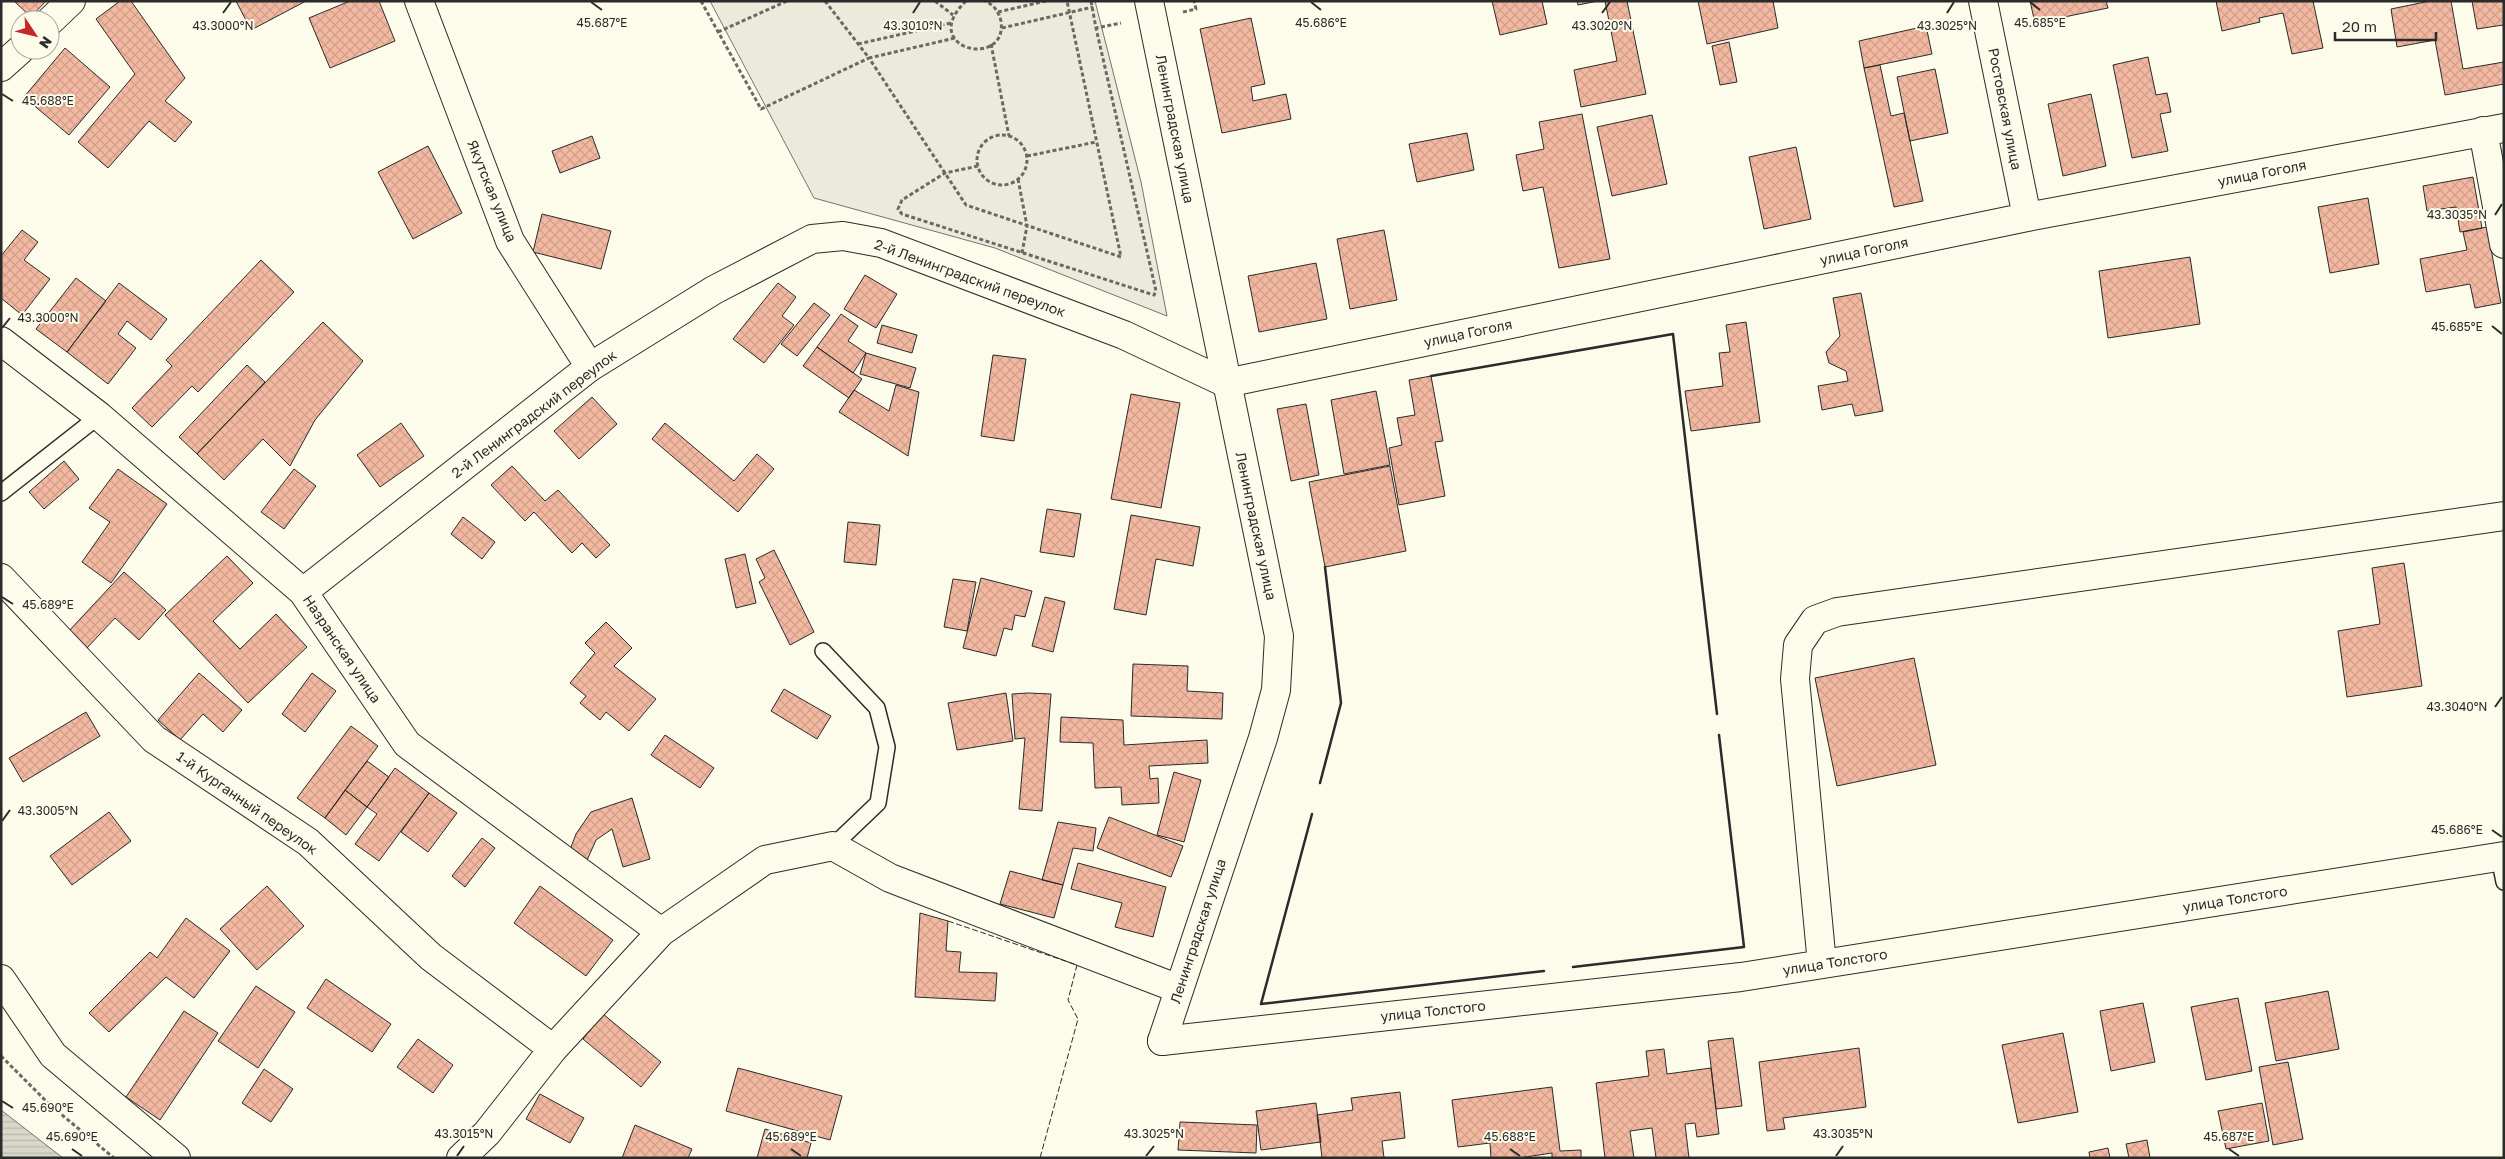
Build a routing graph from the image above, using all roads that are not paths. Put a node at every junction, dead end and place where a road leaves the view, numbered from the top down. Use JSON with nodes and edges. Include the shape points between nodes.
{"nodes":[{"id":1,"x":71,"y":1,"type":"edge"},
{"id":2,"x":418,"y":1,"type":"edge"},
{"id":3,"x":1149,"y":1,"type":"edge"},
{"id":4,"x":1983,"y":1,"type":"edge"},
{"id":5,"x":60,"y":11,"type":"edge"},
{"id":6,"x":2493,"y":129,"type":"edge"},
{"id":7,"x":2027,"y":217,"type":"junction"},
{"id":8,"x":2504,"y":244,"type":"edge"},
{"id":9,"x":1,"y":341,"type":"edge"},
{"id":10,"x":590,"y":367,"type":"junction"},
{"id":11,"x":1226,"y":383,"type":"junction"},
{"id":12,"x":99,"y":416,"type":"junction"},
{"id":13,"x":1,"y":494,"type":"edge"},
{"id":14,"x":2504,"y":516,"type":"edge"},
{"id":15,"x":1,"y":578,"type":"edge"},
{"id":16,"x":303,"y":592,"type":"junction"},
{"id":17,"x":823,"y":651,"type":"dead end"},
{"id":18,"x":833,"y":846,"type":"junction"},
{"id":19,"x":2502,"y":865,"type":"edge"},
{"id":20,"x":661,"y":932,"type":"junction"},
{"id":21,"x":1822,"y":964,"type":"junction"},
{"id":22,"x":1,"y":979,"type":"edge"},
{"id":23,"x":1179,"y":989,"type":"junction"},
{"id":24,"x":1162,"y":1041,"type":"joint"},
{"id":25,"x":553,"y":1049,"type":"junction"},
{"id":26,"x":176,"y":1158,"type":"edge"},
{"id":27,"x":461,"y":1158,"type":"edge"}],
"edges":[{"from":1,"to":5,"type":"street"},
{"from":2,"to":10,"type":"street","name":"Якутская улица","via":[[510,241]]},
{"from":3,"to":11,"type":"street","name":"Ленинградская улица"},
{"from":4,"to":7,"type":"street","name":"Ростовская улица"},
{"from":6,"to":7,"type":"street","name":"улица Гоголя"},
{"from":6,"to":8,"type":"street"},
{"from":7,"to":11,"type":"street","name":"улица Гоголя"},
{"from":9,"to":12,"type":"street","name":"Назранская улица"},
{"from":10,"to":11,"type":"street","name":"2-й Ленинградский переулок","via":[[714,290],[796,247],[812,239],[843,236],[880,243],[1124,335]]},
{"from":10,"to":16,"type":"street","name":"2-й Ленинградский переулок"},
{"from":11,"to":23,"type":"street","name":"Ленинградская улица","via":[[1279,636],[1276,690]]},
{"from":12,"to":13,"type":"lane"},
{"from":12,"to":16,"type":"street","name":"Назранская улица"},
{"from":14,"to":21,"type":"street","via":[[1847,611],[1816,620],[1798,645],[1794,679]]},
{"from":15,"to":25,"type":"street","name":"1-й Курганный переулок","via":[[154,739],[308,842],[431,956]]},
{"from":16,"to":20,"type":"street","name":"Назранская улица","via":[[407,744]]},
{"from":17,"to":18,"type":"lane","via":[[877,708],[887,747],[878,803]]},
{"from":18,"to":20,"type":"street","via":[[765,860]]},
{"from":18,"to":23,"type":"street","via":[[890,878]]},
{"from":19,"to":21,"type":"street","name":"улица Толстого"},
{"from":20,"to":25,"type":"street"},
{"from":21,"to":24,"type":"street","name":"улица Толстого","via":[[1741,977]]},
{"from":22,"to":26,"type":"street","via":[[53,1055]]},
{"from":23,"to":24,"type":"street","name":"Ленинградская улица"},
{"from":25,"to":27,"type":"street","via":[[487,1133]]}]}
